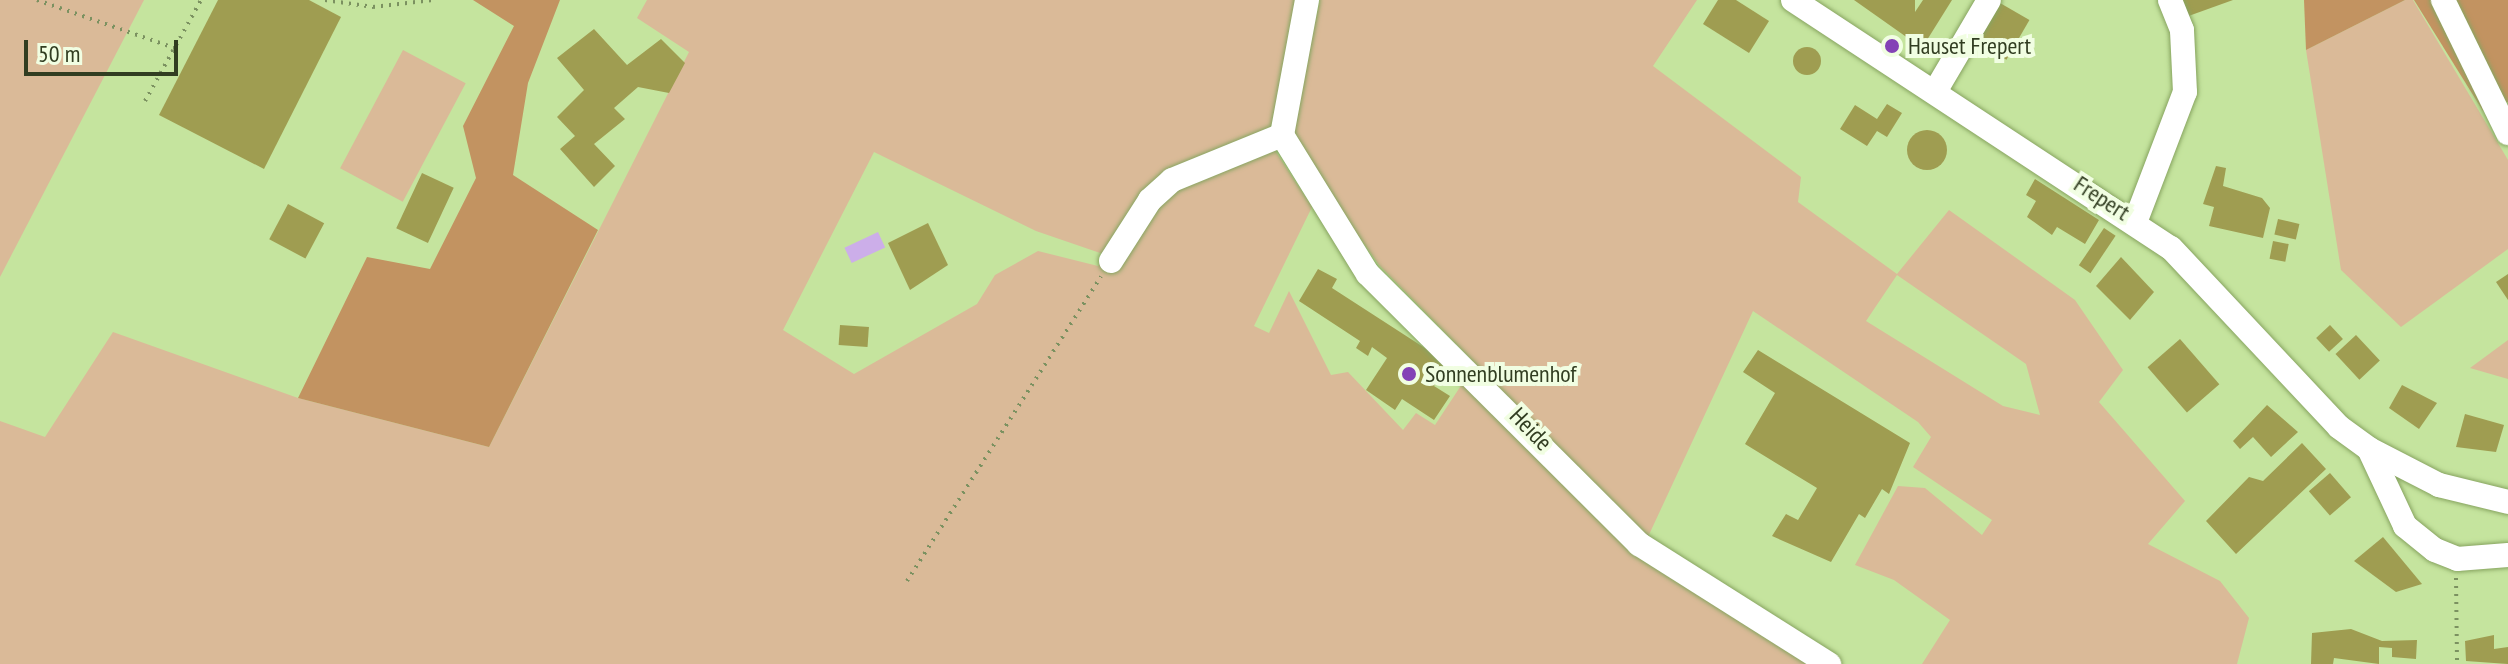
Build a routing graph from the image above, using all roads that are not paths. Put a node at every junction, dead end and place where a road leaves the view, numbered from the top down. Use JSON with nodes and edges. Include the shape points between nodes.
{"nodes":[{"id":1,"x":1307,"y":0,"type":"edge"},
{"id":2,"x":1793,"y":0,"type":"edge"},
{"id":3,"x":1989,"y":0,"type":"edge"},
{"id":4,"x":2170,"y":0,"type":"edge"},
{"id":5,"x":2443,"y":0,"type":"edge"},
{"id":6,"x":1936,"y":90,"type":"junction"},
{"id":7,"x":2508,"y":133,"type":"edge"},
{"id":8,"x":1282,"y":135,"type":"junction"},
{"id":9,"x":2136,"y":220,"type":"junction"},
{"id":10,"x":1111,"y":261,"type":"road end"},
{"id":11,"x":2369,"y":449,"type":"junction"},
{"id":12,"x":2508,"y":502,"type":"edge"},
{"id":13,"x":2508,"y":555,"type":"edge"},
{"id":14,"x":1829,"y":664,"type":"edge"}],
"edges":[{"from":1,"to":8,"type":"street"},
{"from":2,"to":6,"type":"street","name":"Frepert"},
{"from":3,"to":6,"type":"street"},
{"from":4,"to":9,"type":"street","via":[[2182,30],[2185,92]]},
{"from":5,"to":7,"type":"street"},
{"from":6,"to":9,"type":"street","name":"Frepert"},
{"from":8,"to":10,"type":"street","via":[[1172,180],[1150,200]]},
{"from":8,"to":14,"type":"street","name":"Heide","via":[[1368,274],[1537,435],[1616,522],[1715,599]]},
{"from":9,"to":11,"type":"street","name":"Frepert"},
{"from":11,"to":12,"type":"street","name":"Frepert","via":[[2439,485]]},
{"from":11,"to":13,"type":"street","name":"Frepert","via":[[2405,526],[2457,559]]}]}
